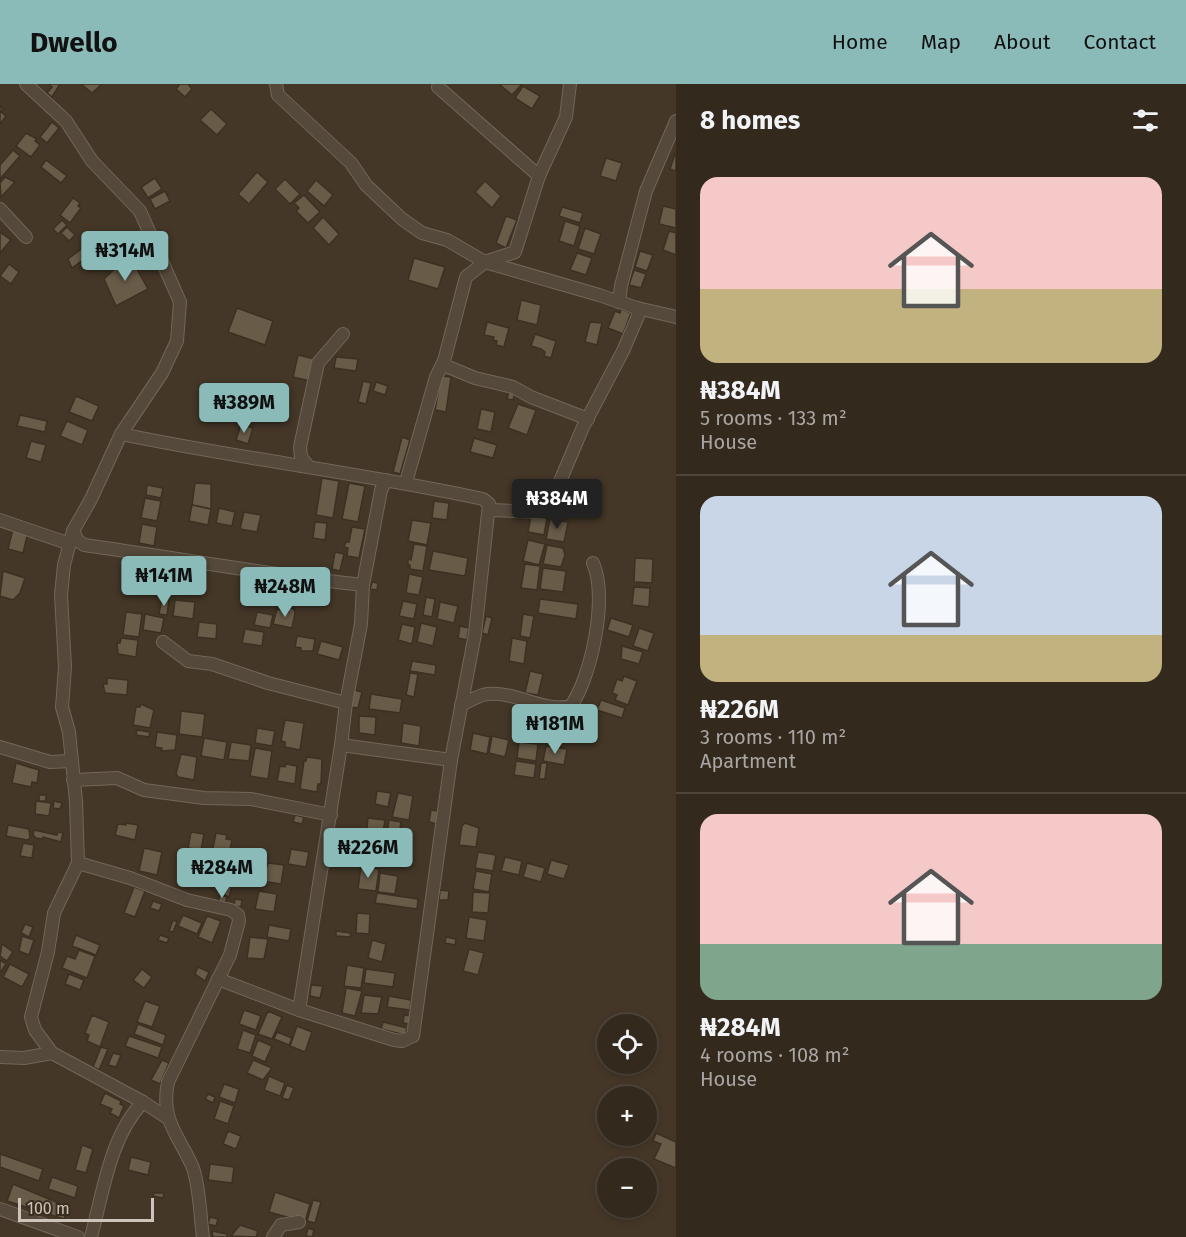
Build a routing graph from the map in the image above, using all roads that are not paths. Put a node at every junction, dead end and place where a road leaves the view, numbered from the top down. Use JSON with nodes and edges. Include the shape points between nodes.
{"nodes":[{"id":1,"x":26,"y":84,"type":"edge"},
{"id":2,"x":276,"y":84,"type":"edge"},
{"id":3,"x":570,"y":84,"type":"edge"},
{"id":4,"x":438,"y":87,"type":"dead end"},
{"id":5,"x":676,"y":121,"type":"edge"},
{"id":6,"x":539,"y":176,"type":"junction"},
{"id":7,"x":0,"y":209,"type":"edge"},
{"id":8,"x":26,"y":237,"type":"dead end"},
{"id":9,"x":484,"y":262,"type":"junction"},
{"id":10,"x":619,"y":302,"type":"junction"},
{"id":11,"x":637,"y":308,"type":"junction"},
{"id":12,"x":676,"y":317,"type":"edge"},
{"id":13,"x":343,"y":334,"type":"dead end"},
{"id":14,"x":444,"y":361,"type":"junction"},
{"id":15,"x":588,"y":419,"type":"junction"},
{"id":16,"x":121,"y":434,"type":"junction"},
{"id":17,"x":308,"y":466,"type":"junction"},
{"id":18,"x":386,"y":480,"type":"junction"},
{"id":19,"x":406,"y":482,"type":"junction"},
{"id":20,"x":490,"y":510,"type":"junction"},
{"id":21,"x":0,"y":520,"type":"edge"},
{"id":22,"x":73,"y":531,"type":"junction"},
{"id":23,"x":70,"y":544,"type":"junction"},
{"id":24,"x":593,"y":563,"type":"dead end"},
{"id":25,"x":363,"y":585,"type":"junction"},
{"id":26,"x":163,"y":642,"type":"dead end"},
{"id":27,"x":346,"y":702,"type":"junction"},
{"id":28,"x":461,"y":705,"type":"junction"},
{"id":29,"x":341,"y":745,"type":"junction"},
{"id":30,"x":0,"y":747,"type":"edge"},
{"id":31,"x":451,"y":760,"type":"junction"},
{"id":32,"x":71,"y":761,"type":"junction"},
{"id":33,"x":73,"y":780,"type":"junction"},
{"id":34,"x":331,"y":815,"type":"junction"},
{"id":35,"x":78,"y":863,"type":"junction"},
{"id":36,"x":218,"y":979,"type":"junction"},
{"id":37,"x":299,"y":1010,"type":"junction"},
{"id":38,"x":52,"y":1053,"type":"junction"},
{"id":39,"x":0,"y":1057,"type":"edge"},
{"id":40,"x":143,"y":1102,"type":"junction"},
{"id":41,"x":166,"y":1117,"type":"junction"},
{"id":42,"x":0,"y":1209,"type":"edge"},
{"id":43,"x":300,"y":1222,"type":"dead end"},
{"id":44,"x":78,"y":1237,"type":"edge"},
{"id":45,"x":91,"y":1237,"type":"edge"},
{"id":46,"x":203,"y":1237,"type":"edge"},
{"id":47,"x":273,"y":1237,"type":"edge"}],
"edges":[{"from":1,"to":16,"type":"street","via":[[66,121],[92,161],[140,211],[180,302],[177,341],[151,392]]},
{"from":2,"to":9,"type":"street","via":[[278,95],[351,163],[366,185],[402,219],[422,233],[447,240]]},
{"from":3,"to":6,"type":"street","via":[[566,117]]},
{"from":4,"to":6,"type":"street"},
{"from":5,"to":10,"type":"street","via":[[646,191]]},
{"from":6,"to":9,"type":"street","via":[[515,252]]},
{"from":7,"to":8,"type":"street"},
{"from":9,"to":10,"type":"street"},
{"from":9,"to":14,"type":"street","via":[[466,278]]},
{"from":10,"to":11,"type":"street"},
{"from":11,"to":12,"type":"street"},
{"from":11,"to":15,"type":"street","via":[[638,316],[623,351]]},
{"from":13,"to":17,"type":"street","via":[[318,363],[300,447]]},
{"from":14,"to":15,"type":"street","via":[[446,366],[474,378],[513,387]]},
{"from":14,"to":19,"type":"street"},
{"from":15,"to":20,"type":"street","via":[[550,505],[537,512]]},
{"from":16,"to":17,"type":"street","via":[[211,453]]},
{"from":16,"to":22,"type":"street"},
{"from":17,"to":18,"type":"street"},
{"from":18,"to":19,"type":"street"},
{"from":18,"to":25,"type":"street"},
{"from":19,"to":20,"type":"street","via":[[483,499]]},
{"from":20,"to":28,"type":"street","via":[[475,634]]},
{"from":21,"to":23,"type":"street"},
{"from":22,"to":23,"type":"street"},
{"from":22,"to":25,"type":"street","via":[[84,544]]},
{"from":23,"to":32,"type":"street","via":[[62,583],[62,696]]},
{"from":24,"to":28,"type":"street","via":[[601,592],[589,670],[571,706],[555,707],[501,694],[487,694]]},
{"from":25,"to":27,"type":"street","via":[[362,624]]},
{"from":26,"to":27,"type":"street","via":[[188,661],[212,664],[268,683]]},
{"from":27,"to":29,"type":"street"},
{"from":28,"to":31,"type":"street"},
{"from":29,"to":31,"type":"street"},
{"from":29,"to":34,"type":"street"},
{"from":30,"to":32,"type":"street","via":[[50,762]]},
{"from":31,"to":37,"type":"street","via":[[413,1036],[394,1040]]},
{"from":32,"to":33,"type":"street"},
{"from":33,"to":34,"type":"street","via":[[117,778],[144,790],[251,799]]},
{"from":33,"to":35,"type":"street"},
{"from":34,"to":37,"type":"street"},
{"from":35,"to":36,"type":"street","via":[[238,915],[230,955]]},
{"from":35,"to":38,"type":"street","via":[[54,913],[31,1017],[31,1023]]},
{"from":36,"to":37,"type":"street"},
{"from":36,"to":41,"type":"street","via":[[168,1082]]},
{"from":38,"to":39,"type":"street"},
{"from":38,"to":40,"type":"street"},
{"from":40,"to":41,"type":"street"},
{"from":40,"to":45,"type":"street","via":[[131,1114],[114,1153]]},
{"from":41,"to":46,"type":"street","via":[[193,1170]]},
{"from":42,"to":44,"type":"street"},
{"from":43,"to":47,"type":"street","via":[[281,1225]]}]}
